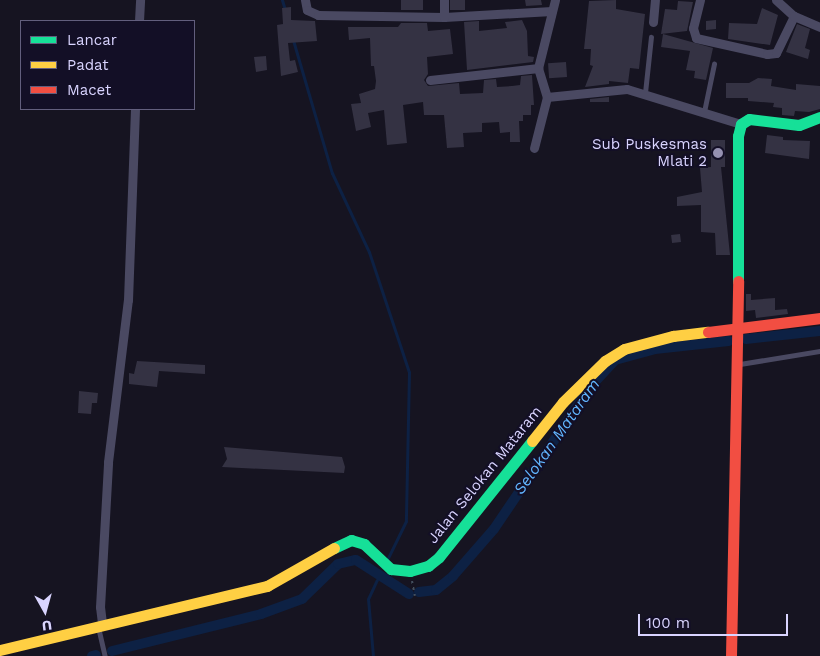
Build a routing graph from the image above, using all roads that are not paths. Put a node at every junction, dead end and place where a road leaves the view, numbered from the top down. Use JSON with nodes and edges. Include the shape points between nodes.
{"nodes":[{"id":1,"x":140,"y":0,"type":"edge"},
{"id":2,"x":305,"y":0,"type":"edge"},
{"id":3,"x":444,"y":0,"type":"edge"},
{"id":4,"x":555,"y":0,"type":"edge"},
{"id":5,"x":656,"y":0,"type":"edge"},
{"id":6,"x":700,"y":0,"type":"edge"},
{"id":7,"x":776,"y":0,"type":"edge"},
{"id":8,"x":552,"y":11,"type":"junction"},
{"id":9,"x":794,"y":16,"type":"junction"},
{"id":10,"x":444,"y":17,"type":"junction"},
{"id":11,"x":139,"y":20,"type":"edge"},
{"id":12,"x":653,"y":22,"type":"dead end"},
{"id":13,"x":820,"y":27,"type":"edge"},
{"id":14,"x":651,"y":37,"type":"dead end"},
{"id":15,"x":714,"y":64,"type":"dead end"},
{"id":16,"x":538,"y":68,"type":"junction"},
{"id":17,"x":430,"y":80,"type":"dead end"},
{"id":18,"x":645,"y":93,"type":"junction"},
{"id":19,"x":547,"y":97,"type":"junction"},
{"id":20,"x":135,"y":110,"type":"edge"},
{"id":21,"x":704,"y":112,"type":"junction"},
{"id":22,"x":820,"y":117,"type":"edge"},
{"id":23,"x":741,"y":124,"type":"junction"},
{"id":24,"x":534,"y":148,"type":"dead end"},
{"id":25,"x":820,"y":318,"type":"edge"},
{"id":26,"x":737,"y":332,"type":"junction"},
{"id":27,"x":820,"y":351,"type":"edge"},
{"id":28,"x":738,"y":363,"type":"junction"},
{"id":29,"x":100,"y":623,"type":"junction"},
{"id":30,"x":0,"y":650,"type":"edge"},
{"id":31,"x":105,"y":656,"type":"edge"},
{"id":32,"x":731,"y":656,"type":"edge"}],
"edges":[{"from":1,"to":11,"type":"street"},
{"from":2,"to":10,"type":"street","via":[[307,10],[314,15]]},
{"from":3,"to":10,"type":"street"},
{"from":4,"to":8,"type":"street"},
{"from":5,"to":12,"type":"street"},
{"from":6,"to":9,"type":"street","via":[[693,28],[696,38],[767,54],[776,53]]},
{"from":7,"to":9,"type":"street"},
{"from":8,"to":10,"type":"street"},
{"from":8,"to":16,"type":"street"},
{"from":9,"to":13,"type":"street"},
{"from":14,"to":18,"type":"lane"},
{"from":15,"to":21,"type":"lane"},
{"from":16,"to":17,"type":"street"},
{"from":16,"to":19,"type":"street"},
{"from":18,"to":19,"type":"street","via":[[612,89]]},
{"from":18,"to":21,"type":"street"},
{"from":19,"to":24,"type":"street"},
{"from":20,"to":29,"type":"street","via":[[128,300],[108,462]]},
{"from":21,"to":23,"type":"street"},
{"from":22,"to":23,"type":"street","via":[[812,123],[799,125],[757,119]]},
{"from":23,"to":26,"type":"street","via":[[738,136]]},
{"from":25,"to":26,"type":"street","name":"Jalan Selokan Mataram"},
{"from":26,"to":28,"type":"street"},
{"from":26,"to":29,"type":"street","name":"Jalan Selokan Mataram","via":[[646,343],[624,349],[605,361],[563,402],[439,557],[428,566],[410,571],[391,569],[364,544],[351,540],[322,553],[267,586]]},
{"from":27,"to":28,"type":"lane"},
{"from":28,"to":32,"type":"street"},
{"from":29,"to":30,"type":"street","name":"Jalan Selokan Mataram"},
{"from":29,"to":31,"type":"lane"}]}
